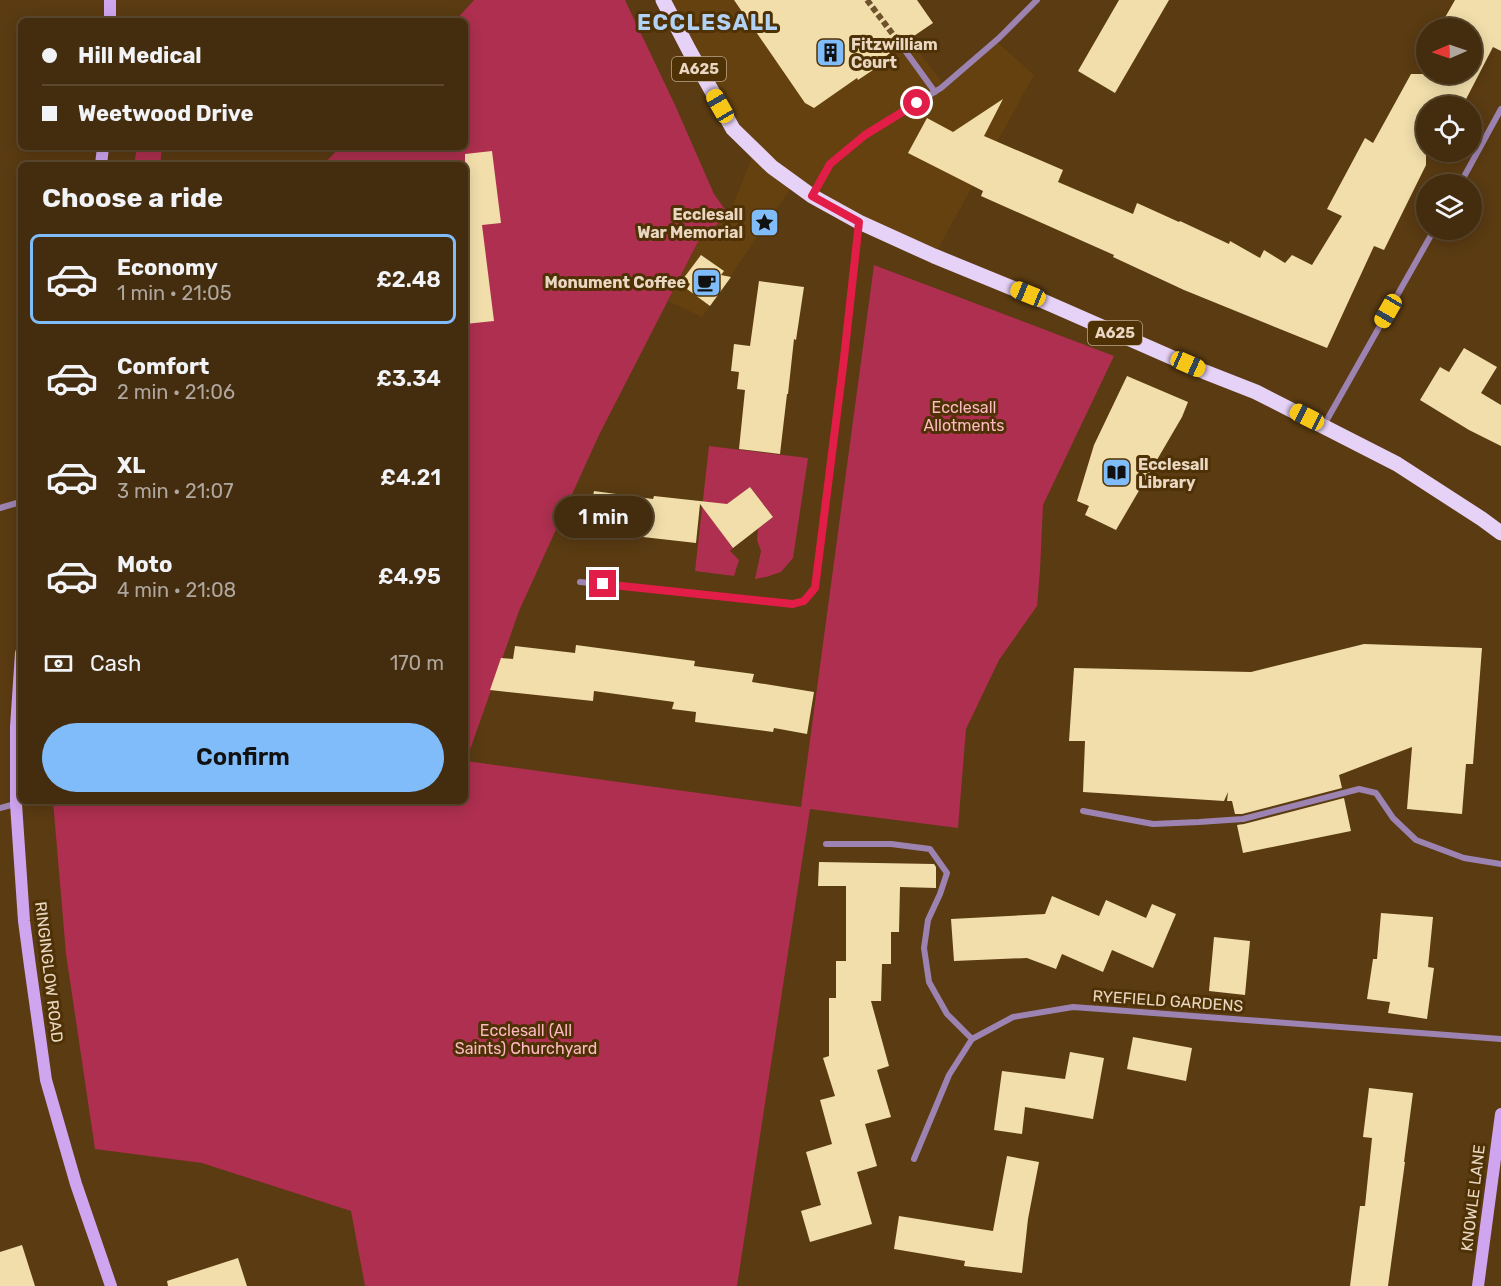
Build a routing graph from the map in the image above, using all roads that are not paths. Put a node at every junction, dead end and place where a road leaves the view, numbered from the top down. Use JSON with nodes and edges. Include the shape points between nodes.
{"nodes":[{"id":1,"x":110,"y":0,"type":"edge"},
{"id":2,"x":663,"y":0,"type":"edge"},
{"id":3,"x":1037,"y":0,"type":"edge"},
{"id":4,"x":110,"y":18,"type":"edge"},
{"id":5,"x":901,"y":45,"type":"tunnel mouth"},
{"id":6,"x":935,"y":92,"type":"junction"},
{"id":7,"x":1501,"y":109,"type":"edge"},
{"id":8,"x":1465,"y":174,"type":"edge"},
{"id":9,"x":812,"y":196,"type":"junction"},
{"id":10,"x":859,"y":222,"type":"junction"},
{"id":11,"x":1428,"y":240,"type":"edge"},
{"id":12,"x":1324,"y":426,"type":"junction"},
{"id":13,"x":18,"y":503,"type":"edge"},
{"id":14,"x":0,"y":508,"type":"edge"},
{"id":15,"x":1501,"y":533,"type":"edge"},
{"id":16,"x":580,"y":582,"type":"dead end"},
{"id":17,"x":18,"y":697,"type":"edge"},
{"id":18,"x":16,"y":804,"type":"junction"},
{"id":19,"x":0,"y":808,"type":"edge"},
{"id":20,"x":1083,"y":811,"type":"dead end"},
{"id":21,"x":826,"y":844,"type":"dead end"},
{"id":22,"x":1501,"y":864,"type":"edge"},
{"id":23,"x":972,"y":1039,"type":"junction"},
{"id":24,"x":1501,"y":1039,"type":"edge"},
{"id":25,"x":1501,"y":1114,"type":"edge"},
{"id":26,"x":914,"y":1159,"type":"dead end"},
{"id":27,"x":111,"y":1286,"type":"edge"},
{"id":28,"x":1478,"y":1286,"type":"edge"}],
"edges":[{"from":1,"to":4,"type":"street"},
{"from":2,"to":9,"type":"main road","number":"A625","via":[[734,129],[772,167]]},
{"from":3,"to":6,"type":"street"},
{"from":5,"to":6,"type":"street"},
{"from":6,"to":9,"type":"street","via":[[865,135],[830,164]]},
{"from":7,"to":8,"type":"street"},
{"from":9,"to":10,"type":"main road","number":"A625"},
{"from":10,"to":12,"type":"main road","number":"A625","via":[[1256,392]]},
{"from":10,"to":16,"type":"street","via":[[815,588],[804,601],[793,604]]},
{"from":11,"to":12,"type":"street"},
{"from":12,"to":15,"type":"main road","number":"A625","via":[[1397,464]]},
{"from":13,"to":14,"type":"street"},
{"from":17,"to":18,"type":"street","name":"RINGINGLOW ROAD"},
{"from":18,"to":19,"type":"street"},
{"from":18,"to":27,"type":"street","name":"RINGINGLOW ROAD","via":[[24,921],[46,1080]]},
{"from":20,"to":22,"type":"street","via":[[1153,824],[1243,819],[1359,789],[1376,793],[1392,818],[1416,840],[1464,858]]},
{"from":21,"to":23,"type":"street","via":[[891,844],[930,849],[947,873],[928,920],[924,948],[929,982],[947,1014]]},
{"from":23,"to":24,"type":"street","name":"RYEFIELD GARDENS","via":[[1013,1017],[1073,1007]]},
{"from":23,"to":26,"type":"street","name":"RYEFIELD GARDENS","via":[[949,1075]]},
{"from":25,"to":28,"type":"street","name":"KNOWLE LANE"}]}
